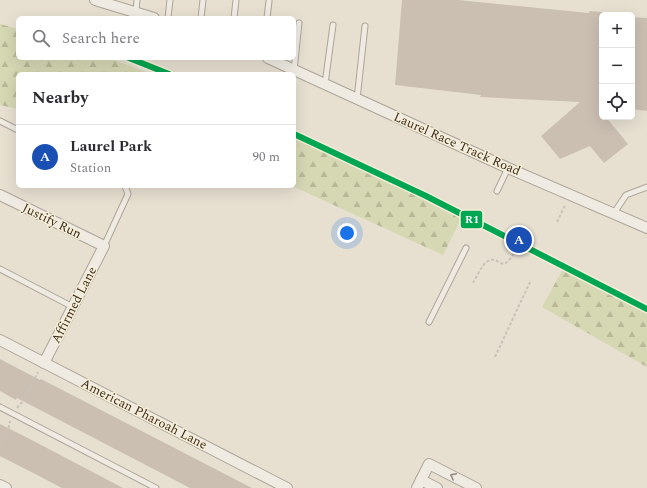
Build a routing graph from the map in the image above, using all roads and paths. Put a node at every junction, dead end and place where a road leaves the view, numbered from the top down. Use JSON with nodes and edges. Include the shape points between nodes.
{"nodes":[{"id":1,"x":137,"y":0,"type":"edge"},
{"id":2,"x":170,"y":0,"type":"edge"},
{"id":3,"x":203,"y":0,"type":"edge"},
{"id":4,"x":236,"y":0,"type":"edge"},
{"id":5,"x":102,"y":1,"type":"edge"},
{"id":6,"x":268,"y":1,"type":"dead end"},
{"id":7,"x":136,"y":12,"type":"junction"},
{"id":8,"x":148,"y":16,"type":"edge"},
{"id":9,"x":168,"y":16,"type":"edge"},
{"id":10,"x":201,"y":16,"type":"edge"},
{"id":11,"x":234,"y":16,"type":"edge"},
{"id":12,"x":267,"y":16,"type":"edge"},
{"id":13,"x":299,"y":22,"type":"dead end"},
{"id":14,"x":333,"y":25,"type":"dead end"},
{"id":15,"x":366,"y":26,"type":"dead end"},
{"id":16,"x":296,"y":51,"type":"edge"},
{"id":17,"x":272,"y":60,"type":"edge"},
{"id":18,"x":295,"y":60,"type":"edge"},
{"id":19,"x":294,"y":70,"type":"junction"},
{"id":20,"x":325,"y":84,"type":"junction"},
{"id":21,"x":357,"y":99,"type":"junction"},
{"id":22,"x":0,"y":121,"type":"edge"},
{"id":23,"x":16,"y":129,"type":"edge"},
{"id":24,"x":508,"y":168,"type":"junction"},
{"id":25,"x":126,"y":188,"type":"edge"},
{"id":26,"x":647,"y":188,"type":"edge"},
{"id":27,"x":497,"y":191,"type":"dead end"},
{"id":28,"x":569,"y":194,"type":"junction"},
{"id":29,"x":0,"y":195,"type":"edge"},
{"id":30,"x":614,"y":214,"type":"junction"},
{"id":31,"x":557,"y":222,"type":"dead end"},
{"id":32,"x":647,"y":228,"type":"edge"},
{"id":33,"x":104,"y":246,"type":"junction"},
{"id":34,"x":466,"y":248,"type":"dead end"},
{"id":35,"x":514,"y":252,"type":"dead end"},
{"id":36,"x":0,"y":269,"type":"edge"},
{"id":37,"x":530,"y":282,"type":"dead end"},
{"id":38,"x":473,"y":283,"type":"dead end"},
{"id":39,"x":73,"y":307,"type":"junction"},
{"id":40,"x":429,"y":322,"type":"dead end"},
{"id":41,"x":0,"y":340,"type":"edge"},
{"id":42,"x":495,"y":357,"type":"dead end"},
{"id":43,"x":41,"y":367,"type":"junction"},
{"id":44,"x":0,"y":407,"type":"edge"},
{"id":45,"x":16,"y":410,"type":"dead end"},
{"id":46,"x":12,"y":418,"type":"dead end"},
{"id":47,"x":0,"y":446,"type":"edge"},
{"id":48,"x":419,"y":484,"type":"edge"},
{"id":49,"x":0,"y":485,"type":"edge"},
{"id":50,"x":6,"y":488,"type":"edge"},
{"id":51,"x":156,"y":488,"type":"edge"},
{"id":52,"x":287,"y":488,"type":"edge"},
{"id":53,"x":437,"y":488,"type":"edge"},
{"id":54,"x":476,"y":488,"type":"edge"}],
"edges":[{"from":1,"to":7,"type":"lane"},
{"from":2,"to":9,"type":"lane"},
{"from":3,"to":10,"type":"lane"},
{"from":4,"to":11,"type":"lane"},
{"from":5,"to":7,"type":"street"},
{"from":6,"to":12,"type":"lane"},
{"from":7,"to":8,"type":"street"},
{"from":13,"to":16,"type":"lane"},
{"from":14,"to":20,"type":"lane"},
{"from":15,"to":21,"type":"lane"},
{"from":17,"to":19,"type":"street","name":"Laurel Race Track Road"},
{"from":18,"to":19,"type":"lane"},
{"from":19,"to":20,"type":"street","name":"Laurel Race Track Road"},
{"from":20,"to":21,"type":"street","name":"Laurel Race Track Road"},
{"from":21,"to":24,"type":"street","name":"Laurel Race Track Road"},
{"from":22,"to":23,"type":"lane"},
{"from":24,"to":27,"type":"lane"},
{"from":24,"to":28,"type":"street","name":"Laurel Race Track Road"},
{"from":25,"to":33,"type":"lane","via":[[128,194]]},
{"from":26,"to":30,"type":"lane","via":[[626,195]]},
{"from":28,"to":30,"type":"street","name":"Laurel Race Track Road"},
{"from":28,"to":31,"type":"path"},
{"from":29,"to":33,"type":"street","name":"Justify Run"},
{"from":30,"to":32,"type":"street","name":"Laurel Race Track Road"},
{"from":33,"to":39,"type":"street","name":"Affirmed Lane"},
{"from":34,"to":40,"type":"lane"},
{"from":35,"to":38,"type":"path","via":[[506,263],[489,260]]},
{"from":36,"to":39,"type":"lane"},
{"from":37,"to":42,"type":"path"},
{"from":39,"to":43,"type":"street","name":"Affirmed Lane"},
{"from":41,"to":43,"type":"street","name":"American Pharoah Lane"},
{"from":43,"to":45,"type":"path"},
{"from":43,"to":52,"type":"street","name":"American Pharoah Lane"},
{"from":44,"to":51,"type":"lane"},
{"from":46,"to":47,"type":"path"},
{"from":48,"to":53,"type":"street"},
{"from":54,"to":48,"type":"street","one_way":true,"via":[[429,464]]},
{"from":49,"to":50,"type":"street"}]}
